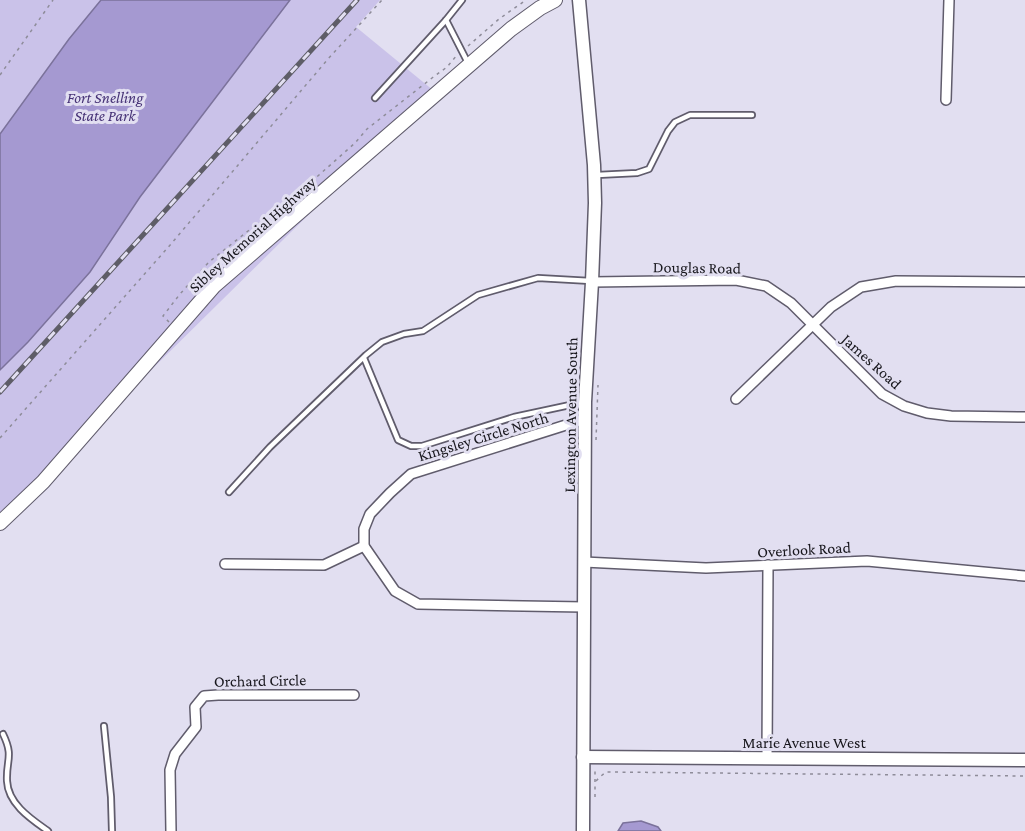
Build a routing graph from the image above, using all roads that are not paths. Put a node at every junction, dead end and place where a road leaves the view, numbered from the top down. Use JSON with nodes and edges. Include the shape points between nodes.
{"nodes":[{"id":1,"x":462,"y":0,"type":"edge"},
{"id":2,"x":555,"y":0,"type":"edge"},
{"id":3,"x":579,"y":0,"type":"edge"},
{"id":4,"x":949,"y":0,"type":"edge"},
{"id":5,"x":446,"y":20,"type":"junction"},
{"id":6,"x":469,"y":65,"type":"junction"},
{"id":7,"x":375,"y":98,"type":"dead end"},
{"id":8,"x":946,"y":100,"type":"dead end"},
{"id":9,"x":752,"y":115,"type":"dead end"},
{"id":10,"x":594,"y":176,"type":"junction"},
{"id":11,"x":592,"y":282,"type":"junction"},
{"id":12,"x":1025,"y":282,"type":"edge"},
{"id":13,"x":812,"y":325,"type":"junction"},
{"id":14,"x":364,"y":357,"type":"junction"},
{"id":15,"x":736,"y":399,"type":"dead end"},
{"id":16,"x":585,"y":402,"type":"junction"},
{"id":17,"x":1025,"y":417,"type":"edge"},
{"id":18,"x":585,"y":419,"type":"junction"},
{"id":19,"x":229,"y":492,"type":"dead end"},
{"id":20,"x":0,"y":523,"type":"edge"},
{"id":21,"x":364,"y":546,"type":"junction"},
{"id":22,"x":584,"y":562,"type":"junction"},
{"id":23,"x":225,"y":564,"type":"dead end"},
{"id":24,"x":768,"y":566,"type":"junction"},
{"id":25,"x":1025,"y":576,"type":"edge"},
{"id":26,"x":584,"y":607,"type":"junction"},
{"id":27,"x":354,"y":695,"type":"dead end"},
{"id":28,"x":104,"y":726,"type":"dead end"},
{"id":29,"x":3,"y":734,"type":"dead end"},
{"id":30,"x":583,"y":757,"type":"junction"},
{"id":31,"x":767,"y":759,"type":"junction"},
{"id":32,"x":1025,"y":760,"type":"edge"},
{"id":33,"x":48,"y":831,"type":"edge"},
{"id":34,"x":112,"y":831,"type":"edge"},
{"id":35,"x":171,"y":831,"type":"edge"},
{"id":36,"x":583,"y":831,"type":"edge"}],
"edges":[{"from":1,"to":5,"type":"lane"},
{"from":2,"to":6,"type":"main road","name":"Sibley Memorial Highway","via":[[511,29]]},
{"from":3,"to":10,"type":"street","name":"Lexington Avenue South"},
{"from":4,"to":8,"type":"street"},
{"from":5,"to":6,"type":"lane"},
{"from":5,"to":7,"type":"lane"},
{"from":6,"to":20,"type":"main road","name":"Sibley Memorial Highway","via":[[214,286],[43,482]]},
{"from":9,"to":10,"type":"lane","via":[[690,115],[675,122],[668,131],[649,169]]},
{"from":10,"to":11,"type":"street","name":"Lexington Avenue South"},
{"from":11,"to":13,"type":"street","name":"Douglas Road","via":[[736,280],[766,286],[791,303]]},
{"from":11,"to":14,"type":"lane","via":[[538,278],[478,295],[423,331],[382,342]]},
{"from":11,"to":16,"type":"street","name":"Lexington Avenue South"},
{"from":12,"to":13,"type":"street","via":[[896,281],[861,287]]},
{"from":13,"to":15,"type":"street"},
{"from":13,"to":17,"type":"street","name":"James Road","via":[[882,394],[904,406],[951,416]]},
{"from":14,"to":16,"type":"lane","via":[[398,440],[411,446]]},
{"from":14,"to":19,"type":"lane"},
{"from":16,"to":18,"type":"street","name":"Lexington Avenue South"},
{"from":18,"to":21,"type":"street","name":"Kingsley Circle North","via":[[411,474],[370,514],[364,529]]},
{"from":18,"to":22,"type":"street","name":"Lexington Avenue South"},
{"from":21,"to":23,"type":"street","via":[[324,565]]},
{"from":21,"to":26,"type":"street","via":[[395,591],[418,604]]},
{"from":22,"to":24,"type":"street","name":"Overlook Road","via":[[706,568]]},
{"from":22,"to":26,"type":"street","name":"Lexington Avenue South"},
{"from":24,"to":25,"type":"street","name":"Overlook Road","via":[[867,561]]},
{"from":24,"to":31,"type":"street"},
{"from":26,"to":30,"type":"street","name":"Lexington Avenue South"},
{"from":27,"to":35,"type":"street","name":"Orchard Circle","via":[[204,696],[195,707],[196,727],[175,754],[170,770]]},
{"from":28,"to":34,"type":"lane"},
{"from":29,"to":33,"type":"lane","via":[[9,746],[7,782],[12,800]]},
{"from":30,"to":31,"type":"street","name":"Marie Avenue West"},
{"from":30,"to":36,"type":"street","name":"Lexington Avenue South"},
{"from":31,"to":32,"type":"street","name":"Marie Avenue West"}]}
